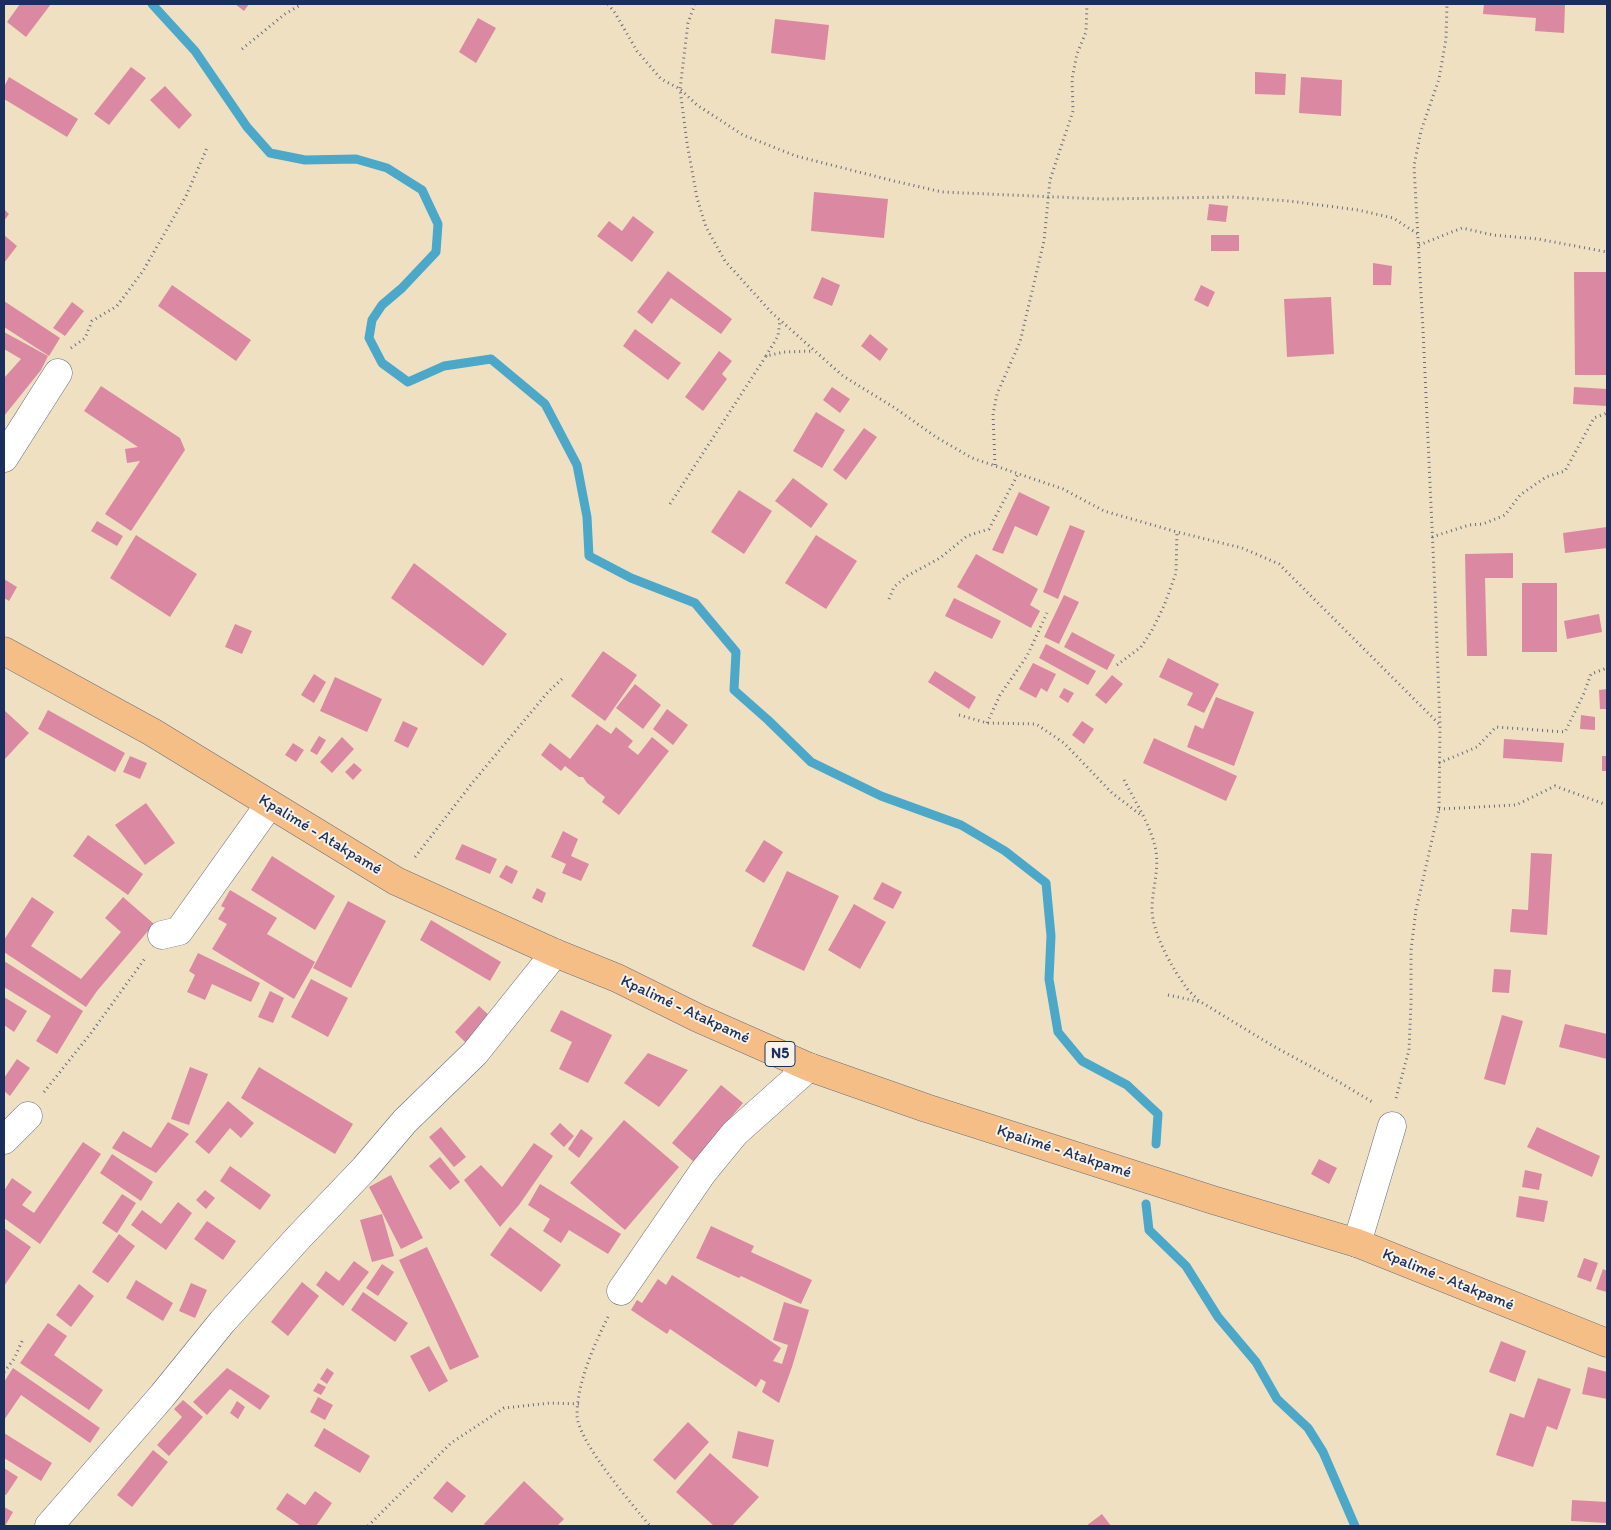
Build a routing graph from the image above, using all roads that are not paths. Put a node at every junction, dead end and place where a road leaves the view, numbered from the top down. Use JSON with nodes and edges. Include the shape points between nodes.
{"nodes":[{"id":1,"x":58,"y":373,"type":"road end"},
{"id":2,"x":4,"y":458,"type":"edge"},
{"id":3,"x":4,"y":651,"type":"edge"},
{"id":4,"x":270,"y":805,"type":"junction"},
{"id":5,"x":162,"y":935,"type":"road end"},
{"id":6,"x":555,"y":953,"type":"junction"},
{"id":7,"x":809,"y":1067,"type":"junction"},
{"id":8,"x":28,"y":1116,"type":"road end"},
{"id":9,"x":1393,"y":1121,"type":"road end"},
{"id":10,"x":4,"y":1140,"type":"edge"},
{"id":11,"x":1357,"y":1243,"type":"junction"},
{"id":12,"x":621,"y":1291,"type":"road end"},
{"id":13,"x":1607,"y":1343,"type":"edge"},
{"id":14,"x":49,"y":1526,"type":"edge"}],
"edges":[{"from":1,"to":2,"type":"street"},
{"from":3,"to":4,"type":"main road","name":"Kpalimé - Atakpamé","number":"N5","via":[[152,732]]},
{"from":4,"to":5,"type":"street","via":[[179,931]]},
{"from":4,"to":6,"type":"main road","name":"Kpalimé - Atakpamé","number":"N5","via":[[396,881]]},
{"from":6,"to":7,"type":"main road","name":"Kpalimé - Atakpamé","number":"N5","via":[[617,978]]},
{"from":6,"to":14,"type":"street","via":[[475,1053],[405,1121],[235,1308]]},
{"from":7,"to":11,"type":"main road","name":"Kpalimé - Atakpamé","number":"N5","via":[[926,1108]]},
{"from":7,"to":12,"type":"street","via":[[735,1133],[703,1172]]},
{"from":8,"to":10,"type":"street"},
{"from":9,"to":11,"type":"street"},
{"from":11,"to":13,"type":"main road","name":"Kpalimé - Atakpamé","number":"N5"}]}
